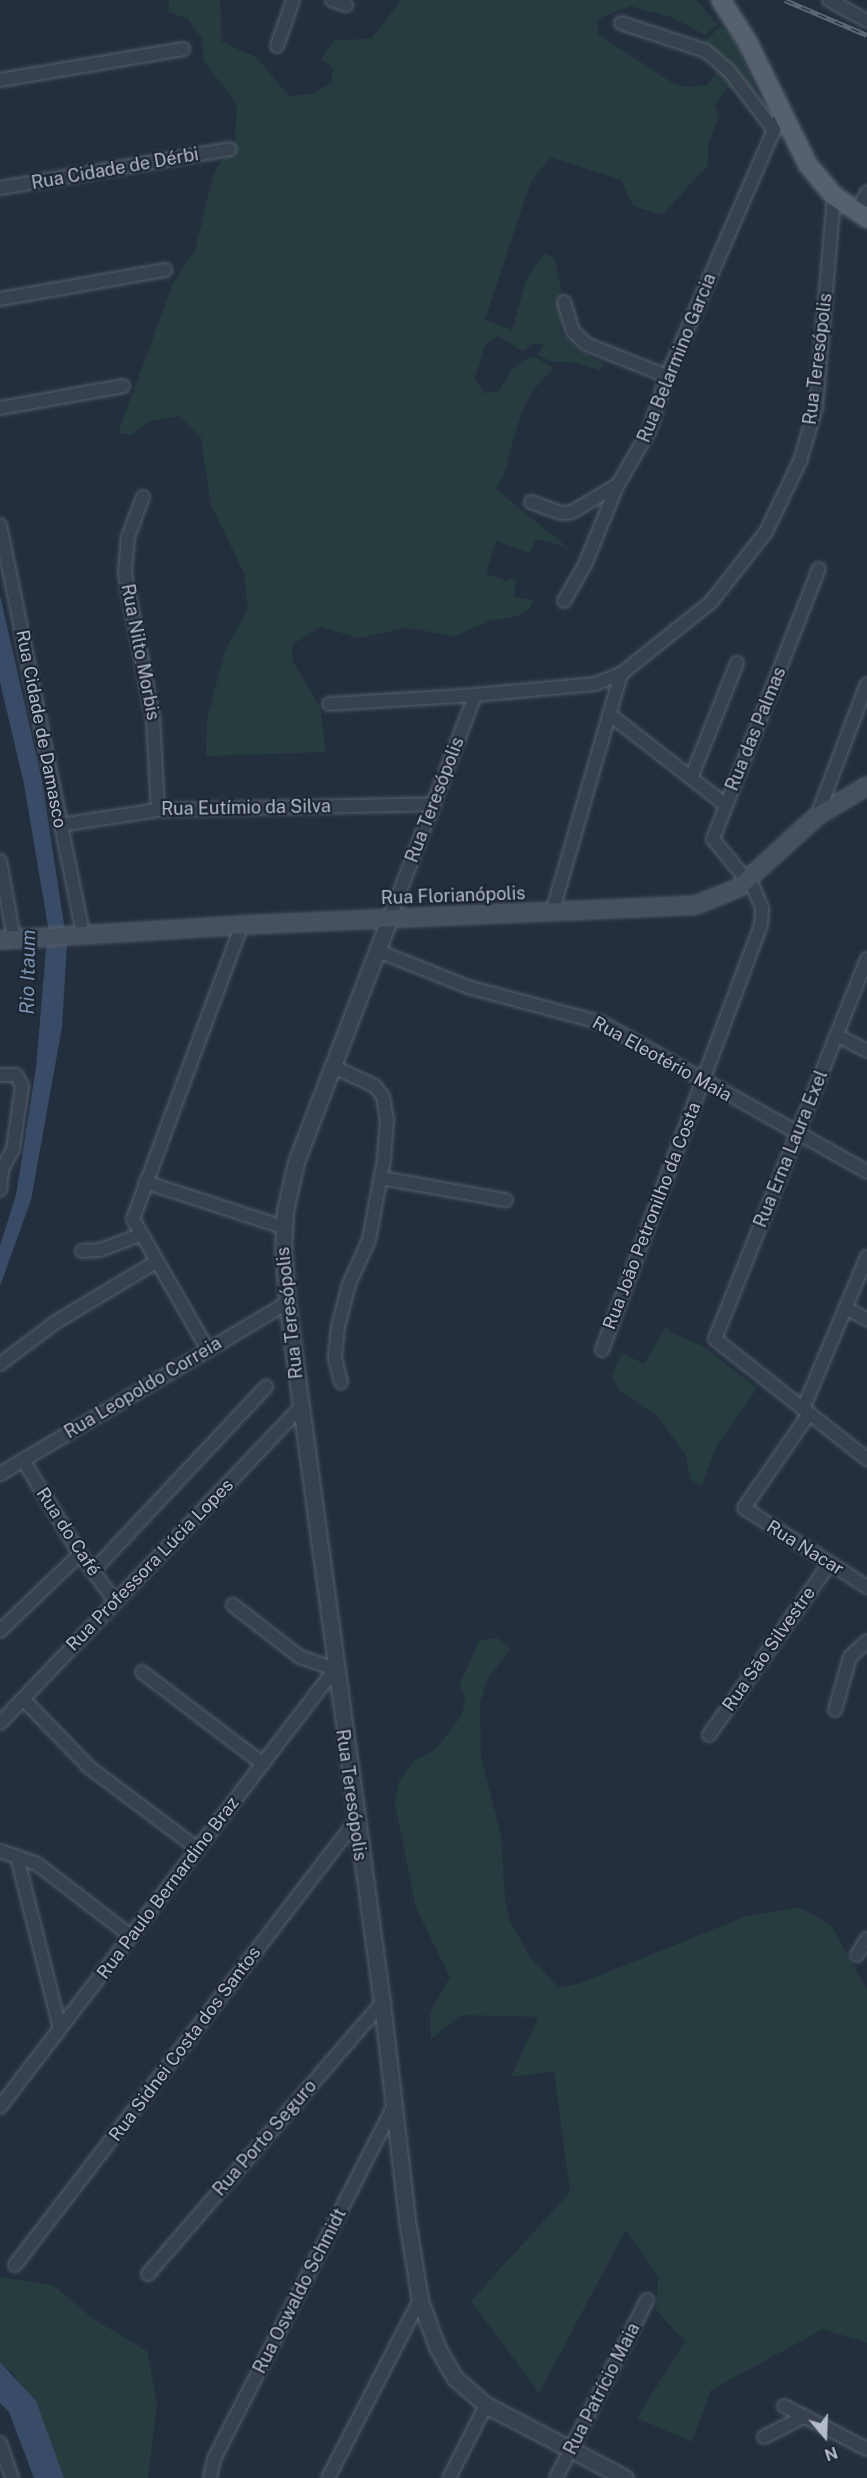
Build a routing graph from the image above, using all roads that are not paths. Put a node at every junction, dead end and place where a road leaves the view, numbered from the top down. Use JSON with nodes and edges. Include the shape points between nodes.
{"nodes":[{"id":1,"x":293,"y":0,"type":"edge"},
{"id":2,"x":332,"y":0,"type":"edge"},
{"id":3,"x":721,"y":0,"type":"edge"},
{"id":4,"x":829,"y":0,"type":"edge"},
{"id":5,"x":346,"y":5,"type":"dead end"},
{"id":6,"x":867,"y":21,"type":"edge"},
{"id":7,"x":621,"y":22,"type":"dead end"},
{"id":8,"x":277,"y":46,"type":"dead end"},
{"id":9,"x":183,"y":49,"type":"dead end"},
{"id":10,"x":0,"y":80,"type":"edge"},
{"id":11,"x":782,"y":111,"type":"junction"},
{"id":12,"x":774,"y":130,"type":"junction"},
{"id":13,"x":230,"y":149,"type":"dead end"},
{"id":14,"x":0,"y":188,"type":"edge"},
{"id":15,"x":867,"y":192,"type":"edge"},
{"id":16,"x":834,"y":196,"type":"junction"},
{"id":17,"x":862,"y":215,"type":"edge"},
{"id":18,"x":165,"y":270,"type":"dead end"},
{"id":19,"x":0,"y":299,"type":"edge"},
{"id":20,"x":564,"y":302,"type":"dead end"},
{"id":21,"x":667,"y":376,"type":"junction"},
{"id":22,"x":123,"y":386,"type":"dead end"},
{"id":23,"x":0,"y":408,"type":"edge"},
{"id":24,"x":617,"y":486,"type":"junction"},
{"id":25,"x":143,"y":497,"type":"dead end"},
{"id":26,"x":531,"y":502,"type":"dead end"},
{"id":27,"x":0,"y":525,"type":"edge"},
{"id":28,"x":819,"y":569,"type":"dead end"},
{"id":29,"x":564,"y":601,"type":"dead end"},
{"id":30,"x":737,"y":663,"type":"dead end"},
{"id":31,"x":621,"y":674,"type":"junction"},
{"id":32,"x":867,"y":684,"type":"edge"},
{"id":33,"x":475,"y":695,"type":"junction"},
{"id":34,"x":329,"y":704,"type":"dead end"},
{"id":35,"x":609,"y":714,"type":"junction"},
{"id":36,"x":691,"y":778,"type":"junction"},
{"id":37,"x":867,"y":786,"type":"edge"},
{"id":38,"x":434,"y":804,"type":"junction"},
{"id":39,"x":726,"y":805,"type":"junction"},
{"id":40,"x":158,"y":810,"type":"junction"},
{"id":41,"x":817,"y":816,"type":"junction"},
{"id":42,"x":60,"y":825,"type":"junction"},
{"id":43,"x":0,"y":861,"type":"edge"},
{"id":44,"x":748,"y":880,"type":"junction"},
{"id":45,"x":552,"y":913,"type":"junction"},
{"id":46,"x":390,"y":918,"type":"junction"},
{"id":47,"x":242,"y":925,"type":"junction"},
{"id":48,"x":74,"y":934,"type":"junction"},
{"id":49,"x":7,"y":940,"type":"edge"},
{"id":50,"x":378,"y":951,"type":"junction"},
{"id":51,"x":867,"y":959,"type":"edge"},
{"id":52,"x":836,"y":1035,"type":"junction"},
{"id":53,"x":867,"y":1050,"type":"edge"},
{"id":54,"x":334,"y":1066,"type":"junction"},
{"id":55,"x":0,"y":1075,"type":"edge"},
{"id":56,"x":703,"y":1081,"type":"junction"},
{"id":57,"x":796,"y":1136,"type":"junction"},
{"id":58,"x":1,"y":1170,"type":"edge"},
{"id":59,"x":867,"y":1173,"type":"edge"},
{"id":60,"x":381,"y":1178,"type":"junction"},
{"id":61,"x":145,"y":1182,"type":"junction"},
{"id":62,"x":0,"y":1190,"type":"edge"},
{"id":63,"x":506,"y":1200,"type":"dead end"},
{"id":64,"x":283,"y":1227,"type":"junction"},
{"id":65,"x":140,"y":1235,"type":"junction"},
{"id":66,"x":82,"y":1251,"type":"dead end"},
{"id":67,"x":867,"y":1257,"type":"edge"},
{"id":68,"x":156,"y":1262,"type":"junction"},
{"id":69,"x":287,"y":1303,"type":"junction"},
{"id":70,"x":846,"y":1308,"type":"junction"},
{"id":71,"x":867,"y":1318,"type":"edge"},
{"id":72,"x":208,"y":1350,"type":"junction"},
{"id":73,"x":602,"y":1350,"type":"dead end"},
{"id":74,"x":0,"y":1364,"type":"edge"},
{"id":75,"x":341,"y":1382,"type":"dead end"},
{"id":76,"x":266,"y":1387,"type":"dead end"},
{"id":77,"x":301,"y":1407,"type":"junction"},
{"id":78,"x":806,"y":1412,"type":"junction"},
{"id":79,"x":867,"y":1459,"type":"edge"},
{"id":80,"x":23,"y":1460,"type":"junction"},
{"id":81,"x":0,"y":1474,"type":"edge"},
{"id":82,"x":81,"y":1554,"type":"junction"},
{"id":83,"x":830,"y":1563,"type":"junction"},
{"id":84,"x":93,"y":1571,"type":"junction"},
{"id":85,"x":867,"y":1587,"type":"edge"},
{"id":86,"x":116,"y":1602,"type":"junction"},
{"id":87,"x":233,"y":1605,"type":"dead end"},
{"id":88,"x":0,"y":1631,"type":"edge"},
{"id":89,"x":867,"y":1641,"type":"edge"},
{"id":90,"x":335,"y":1669,"type":"junction"},
{"id":91,"x":142,"y":1672,"type":"dead end"},
{"id":92,"x":23,"y":1699,"type":"junction"},
{"id":93,"x":835,"y":1710,"type":"dead end"},
{"id":94,"x":0,"y":1723,"type":"edge"},
{"id":95,"x":709,"y":1735,"type":"dead end"},
{"id":96,"x":263,"y":1764,"type":"junction"},
{"id":97,"x":354,"y":1823,"type":"junction"},
{"id":98,"x":198,"y":1849,"type":"junction"},
{"id":99,"x":0,"y":1851,"type":"edge"},
{"id":100,"x":17,"y":1857,"type":"junction"},
{"id":101,"x":131,"y":1936,"type":"junction"},
{"id":102,"x":867,"y":1939,"type":"edge"},
{"id":103,"x":857,"y":1955,"type":"dead end"},
{"id":104,"x":382,"y":2002,"type":"junction"},
{"id":105,"x":60,"y":2028,"type":"junction"},
{"id":106,"x":0,"y":2106,"type":"edge"},
{"id":107,"x":394,"y":2106,"type":"junction"},
{"id":108,"x":15,"y":2265,"type":"dead end"},
{"id":109,"x":148,"y":2274,"type":"dead end"},
{"id":110,"x":420,"y":2300,"type":"junction"},
{"id":111,"x":647,"y":2300,"type":"dead end"},
{"id":112,"x":486,"y":2405,"type":"junction"},
{"id":113,"x":784,"y":2406,"type":"dead end"},
{"id":114,"x":805,"y":2416,"type":"junction"},
{"id":115,"x":764,"y":2437,"type":"dead end"},
{"id":116,"x":0,"y":2444,"type":"edge"},
{"id":117,"x":570,"y":2450,"type":"junction"},
{"id":118,"x":867,"y":2450,"type":"edge"},
{"id":119,"x":12,"y":2478,"type":"edge"},
{"id":120,"x":210,"y":2478,"type":"edge"},
{"id":121,"x":328,"y":2478,"type":"edge"},
{"id":122,"x":449,"y":2478,"type":"edge"},
{"id":123,"x":556,"y":2478,"type":"edge"},
{"id":124,"x":625,"y":2478,"type":"edge"}],
"edges":[{"from":1,"to":8,"type":"street"},
{"from":2,"to":5,"type":"street"},
{"from":3,"to":11,"type":"main road","via":[[747,41]]},
{"from":4,"to":6,"type":"street"},
{"from":7,"to":12,"type":"street","via":[[706,51],[729,71]]},
{"from":9,"to":10,"type":"street"},
{"from":11,"to":12,"type":"street","name":"Rua Belarmino Garcia"},
{"from":11,"to":16,"type":"main road","via":[[808,165]]},
{"from":12,"to":21,"type":"street","name":"Rua Belarmino Garcia"},
{"from":13,"to":14,"type":"street","name":"Rua Cidade de Dérbi"},
{"from":15,"to":17,"type":"street"},
{"from":16,"to":17,"type":"main road"},
{"from":16,"to":31,"type":"street","name":"Rua Teresópolis","via":[[816,407],[800,461],[782,502],[731,581],[683,627]]},
{"from":18,"to":19,"type":"street"},
{"from":20,"to":21,"type":"street","via":[[573,331],[586,344]]},
{"from":21,"to":24,"type":"street","name":"Rua Belarmino Garcia","via":[[649,431]]},
{"from":22,"to":23,"type":"street"},
{"from":24,"to":26,"type":"street","via":[[572,512]]},
{"from":24,"to":29,"type":"street","name":"Rua Belarmino Garcia","via":[[584,567]]},
{"from":25,"to":40,"type":"street","name":"Rua Nilto Morbis","via":[[128,537],[125,574],[153,718]]},
{"from":27,"to":42,"type":"street","name":"Rua Cidade de Damasco"},
{"from":28,"to":39,"type":"street","name":"Rua das Palmas"},
{"from":30,"to":36,"type":"street"},
{"from":31,"to":33,"type":"street","name":"Rua Teresópolis","via":[[595,684]]},
{"from":31,"to":35,"type":"street"},
{"from":32,"to":41,"type":"street"},
{"from":33,"to":34,"type":"street"},
{"from":33,"to":38,"type":"street","name":"Rua Teresópolis"},
{"from":35,"to":36,"type":"street"},
{"from":35,"to":45,"type":"street"},
{"from":36,"to":39,"type":"street"},
{"from":37,"to":41,"type":"main road","name":"Rua Florianópolis"},
{"from":38,"to":40,"type":"street","name":"Rua Eutímio da Silva"},
{"from":38,"to":46,"type":"street","name":"Rua Teresópolis"},
{"from":39,"to":44,"type":"street","name":"Rua das Palmas","via":[[713,839]]},
{"from":40,"to":42,"type":"street","name":"Rua Eutímio da Silva"},
{"from":41,"to":44,"type":"main road","name":"Rua Florianópolis"},
{"from":42,"to":48,"type":"street","name":"Rua Cidade de Damasco"},
{"from":43,"to":49,"type":"street"},
{"from":44,"to":45,"type":"main road","name":"Rua Florianópolis","via":[[724,895],[696,905]]},
{"from":44,"to":56,"type":"street","name":"Rua João Petronilho da Costa","via":[[758,897],[761,924]]},
{"from":45,"to":46,"type":"main road","name":"Rua Florianópolis"},
{"from":46,"to":47,"type":"main road","name":"Rua Florianópolis"},
{"from":46,"to":50,"type":"street","name":"Rua Teresópolis"},
{"from":47,"to":48,"type":"main road","name":"Rua Florianópolis"},
{"from":47,"to":61,"type":"street"},
{"from":48,"to":49,"type":"main road","name":"Rua Florianópolis"},
{"from":50,"to":54,"type":"street","name":"Rua Teresópolis"},
{"from":50,"to":56,"type":"street","name":"Rua Eleotério Maia","via":[[468,987],[602,1023]]},
{"from":51,"to":52,"type":"street","name":"Rua Erna Laura Exel"},
{"from":52,"to":53,"type":"street"},
{"from":52,"to":57,"type":"street","name":"Rua Erna Laura Exel"},
{"from":54,"to":60,"type":"street","via":[[364,1078],[383,1097],[387,1136]]},
{"from":54,"to":64,"type":"street","name":"Rua Teresópolis","via":[[296,1162]]},
{"from":55,"to":58,"type":"street","via":[[16,1075],[22,1086],[13,1149]]},
{"from":56,"to":57,"type":"street","name":"Rua Eleotério Maia"},
{"from":56,"to":73,"type":"street","name":"Rua João Petronilho da Costa"},
{"from":57,"to":59,"type":"street","name":"Rua Eleotério Maia"},
{"from":57,"to":78,"type":"street","name":"Rua Erna Laura Exel","via":[[715,1339]]},
{"from":58,"to":62,"type":"street"},
{"from":60,"to":63,"type":"street"},
{"from":60,"to":75,"type":"street","via":[[369,1240],[340,1315],[335,1358]]},
{"from":61,"to":64,"type":"street"},
{"from":61,"to":65,"type":"street","via":[[134,1212]]},
{"from":64,"to":69,"type":"street","name":"Rua Teresópolis"},
{"from":65,"to":66,"type":"street","via":[[100,1250]]},
{"from":65,"to":68,"type":"street"},
{"from":67,"to":70,"type":"street"},
{"from":68,"to":72,"type":"street"},
{"from":68,"to":74,"type":"street","via":[[42,1332]]},
{"from":69,"to":72,"type":"street","name":"Rua Leopoldo Correia"},
{"from":69,"to":77,"type":"street","name":"Rua Teresópolis"},
{"from":70,"to":71,"type":"street"},
{"from":70,"to":78,"type":"street"},
{"from":72,"to":80,"type":"street","name":"Rua Leopoldo Correia"},
{"from":76,"to":84,"type":"street"},
{"from":77,"to":86,"type":"street","name":"Rua Professora Lúcia Lopes"},
{"from":77,"to":90,"type":"street","name":"Rua Teresópolis"},
{"from":78,"to":79,"type":"street"},
{"from":78,"to":83,"type":"street","name":"Rua Nacar","via":[[744,1508]]},
{"from":80,"to":81,"type":"street","name":"Rua Leopoldo Correia"},
{"from":80,"to":82,"type":"street","name":"Rua do Café"},
{"from":82,"to":84,"type":"street","name":"Rua do Café"},
{"from":82,"to":88,"type":"street"},
{"from":83,"to":85,"type":"street","name":"Rua Nacar"},
{"from":83,"to":95,"type":"street","name":"Rua São Silvestre"},
{"from":84,"to":86,"type":"street","name":"Rua do Café"},
{"from":86,"to":92,"type":"street","name":"Rua Professora Lúcia Lopes"},
{"from":87,"to":90,"type":"street","via":[[300,1657]]},
{"from":89,"to":93,"type":"street","via":[[850,1657]]},
{"from":90,"to":96,"type":"street","name":"Rua Paulo Bernardino Braz"},
{"from":90,"to":97,"type":"street","name":"Rua Teresópolis"},
{"from":91,"to":96,"type":"street"},
{"from":92,"to":94,"type":"street","name":"Rua Professora Lúcia Lopes"},
{"from":92,"to":98,"type":"street","via":[[90,1768]]},
{"from":96,"to":98,"type":"street","name":"Rua Paulo Bernardino Braz"},
{"from":97,"to":104,"type":"street","name":"Rua Teresópolis"},
{"from":97,"to":108,"type":"street","name":"Rua Sidnei Costa dos Santos"},
{"from":98,"to":101,"type":"street","name":"Rua Paulo Bernardino Braz"},
{"from":99,"to":100,"type":"street"},
{"from":100,"to":101,"type":"street","via":[[37,1864]]},
{"from":100,"to":105,"type":"street"},
{"from":101,"to":105,"type":"street","name":"Rua Paulo Bernardino Braz"},
{"from":102,"to":103,"type":"street"},
{"from":104,"to":107,"type":"street","name":"Rua Teresópolis"},
{"from":104,"to":109,"type":"street","name":"Rua Porto Seguro"},
{"from":105,"to":106,"type":"street","name":"Rua Paulo Bernardino Braz"},
{"from":107,"to":110,"type":"street","name":"Rua Teresópolis"},
{"from":107,"to":120,"type":"street","name":"Rua Oswaldo Schmidt","via":[[214,2459]]},
{"from":110,"to":112,"type":"street","name":"Rua Teresópolis","via":[[449,2369]]},
{"from":110,"to":121,"type":"street"},
{"from":111,"to":117,"type":"street","name":"Rua Patrício Maia"},
{"from":112,"to":117,"type":"street","name":"Rua Teresópolis"},
{"from":112,"to":122,"type":"street"},
{"from":113,"to":114,"type":"street"},
{"from":114,"to":115,"type":"street"},
{"from":114,"to":118,"type":"street"},
{"from":116,"to":119,"type":"street"},
{"from":117,"to":123,"type":"street","name":"Rua Patrício Maia"},
{"from":117,"to":124,"type":"street","name":"Rua Teresópolis"}]}
